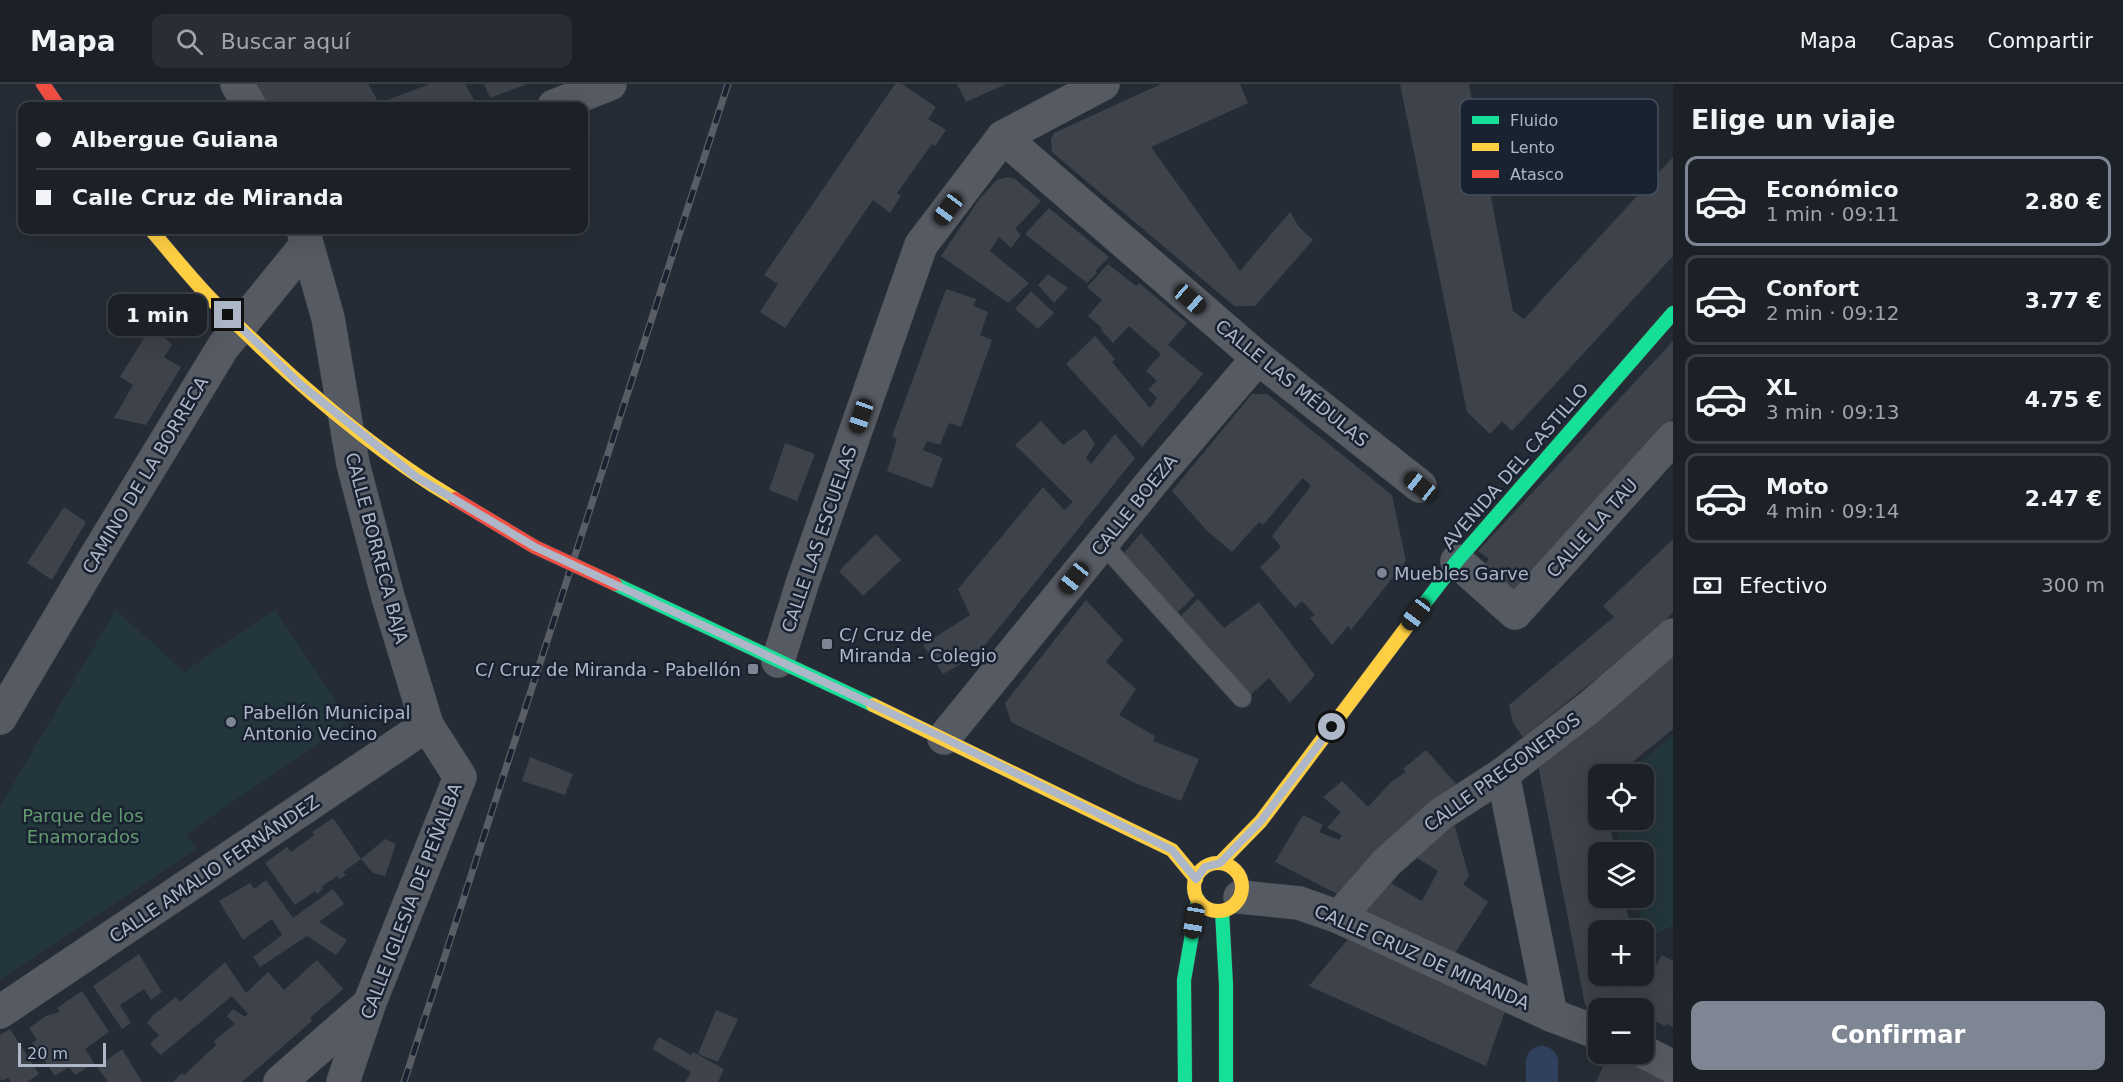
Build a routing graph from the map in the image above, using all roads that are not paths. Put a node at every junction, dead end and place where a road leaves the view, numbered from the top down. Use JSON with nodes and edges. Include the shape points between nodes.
{"nodes":[{"id":1,"x":43,"y":84,"type":"edge"},
{"id":2,"x":237,"y":84,"type":"edge"},
{"id":3,"x":610,"y":84,"type":"edge"},
{"id":4,"x":1103,"y":84,"type":"edge"},
{"id":5,"x":55,"y":102,"type":"edge"},
{"id":6,"x":247,"y":102,"type":"edge"},
{"id":7,"x":564,"y":102,"type":"edge"},
{"id":8,"x":1003,"y":137,"type":"junction"},
{"id":9,"x":154,"y":234,"type":"edge"},
{"id":10,"x":305,"y":237,"type":"edge"},
{"id":11,"x":1673,"y":312,"type":"edge"},
{"id":12,"x":1258,"y":358,"type":"junction"},
{"id":13,"x":1673,"y":438,"type":"edge"},
{"id":14,"x":1420,"y":486,"type":"dead end"},
{"id":15,"x":1102,"y":543,"type":"junction"},
{"id":16,"x":1457,"y":561,"type":"junction"},
{"id":17,"x":1673,"y":635,"type":"edge"},
{"id":18,"x":778,"y":661,"type":"junction"},
{"id":19,"x":1242,"y":698,"type":"dead end"},
{"id":20,"x":0,"y":718,"type":"edge"},
{"id":21,"x":427,"y":725,"type":"junction"},
{"id":22,"x":944,"y":738,"type":"junction"},
{"id":23,"x":1503,"y":774,"type":"junction"},
{"id":24,"x":1261,"y":821,"type":"junction"},
{"id":25,"x":1220,"y":863,"type":"junction"},
{"id":26,"x":1196,"y":879,"type":"junction"},
{"id":27,"x":1234,"y":895,"type":"junction"},
{"id":28,"x":1198,"y":900,"type":"junction"},
{"id":29,"x":1339,"y":916,"type":"junction"},
{"id":30,"x":370,"y":1002,"type":"junction"},
{"id":31,"x":0,"y":1012,"type":"edge"},
{"id":32,"x":1551,"y":1015,"type":"junction"},
{"id":33,"x":1588,"y":1029,"type":"edge"},
{"id":34,"x":1654,"y":1057,"type":"edge"},
{"id":35,"x":1673,"y":1067,"type":"edge"},
{"id":36,"x":280,"y":1082,"type":"edge"},
{"id":37,"x":343,"y":1082,"type":"edge"},
{"id":38,"x":1185,"y":1082,"type":"edge"},
{"id":39,"x":1226,"y":1082,"type":"edge"}],
"edges":[{"from":1,"to":5,"type":"street"},
{"from":2,"to":6,"type":"street"},
{"from":3,"to":7,"type":"street"},
{"from":4,"to":8,"type":"street","name":"CALLE LAS ESCUELAS"},
{"from":8,"to":12,"type":"street","name":"CALLE LAS MÉDULAS"},
{"from":8,"to":18,"type":"street","name":"CALLE LAS ESCUELAS","via":[[921,245]]},
{"from":9,"to":18,"type":"street","bridge":true,"via":[[213,301],[301,385],[415,476],[535,547]]},
{"from":10,"to":20,"type":"street","name":"CAMINO DE LA BORRECA","via":[[223,347]]},
{"from":10,"to":21,"type":"street","name":"CALLE BORRECA BAJA","via":[[328,318],[353,464]]},
{"from":11,"to":16,"type":"street","name":"AVENIDA DEL CASTILLO"},
{"from":12,"to":14,"type":"street","name":"CALLE LAS MÉDULAS"},
{"from":12,"to":15,"type":"street","name":"CALLE BOEZA"},
{"from":13,"to":16,"type":"street","name":"CALLE LA TAU","via":[[1515,613]]},
{"from":15,"to":19,"type":"lane"},
{"from":15,"to":22,"type":"street","name":"CALLE BOEZA"},
{"from":16,"to":24,"type":"street","name":"AVENIDA DEL CASTILLO"},
{"from":17,"to":23,"type":"street","name":"CALLE PREGONEROS"},
{"from":18,"to":22,"type":"street"},
{"from":21,"to":30,"type":"street","name":"CALLE IGLESIA DE PEÑALBA","via":[[460,777]]},
{"from":21,"to":31,"type":"street","name":"CALLE AMALIO FERNÁNDEZ"},
{"from":22,"to":26,"type":"street","via":[[1172,850]]},
{"from":23,"to":29,"type":"street","name":"CALLE PREGONEROS","via":[[1441,814],[1387,862]]},
{"from":23,"to":32,"type":"street"},
{"from":24,"to":25,"type":"street","name":"AVENIDA DEL CASTILLO"},
{"from":24,"to":27,"type":"street","name":"AVENIDA DEL CASTILLO"},
{"from":25,"to":26,"type":"street","via":[[1205,867]]},
{"from":25,"to":27,"type":"street","via":[[1232,867]]},
{"from":26,"to":28,"type":"street"},
{"from":27,"to":28,"type":"street","via":[[1208,909]]},
{"from":27,"to":29,"type":"street","name":"CALLE CRUZ DE MIRANDA","via":[[1299,903]]},
{"from":27,"to":39,"type":"street","name":"AVENIDA DEL CASTILLO","via":[[1226,985]]},
{"from":28,"to":38,"type":"street","via":[[1185,980]]},
{"from":29,"to":32,"type":"street","name":"CALLE CRUZ DE MIRANDA"},
{"from":30,"to":36,"type":"street"},
{"from":30,"to":37,"type":"street","name":"CALLE IGLESIA DE PEÑALBA"},
{"from":32,"to":33,"type":"street","name":"CALLE CRUZ DE MIRANDA"},
{"from":34,"to":35,"type":"street"}]}
